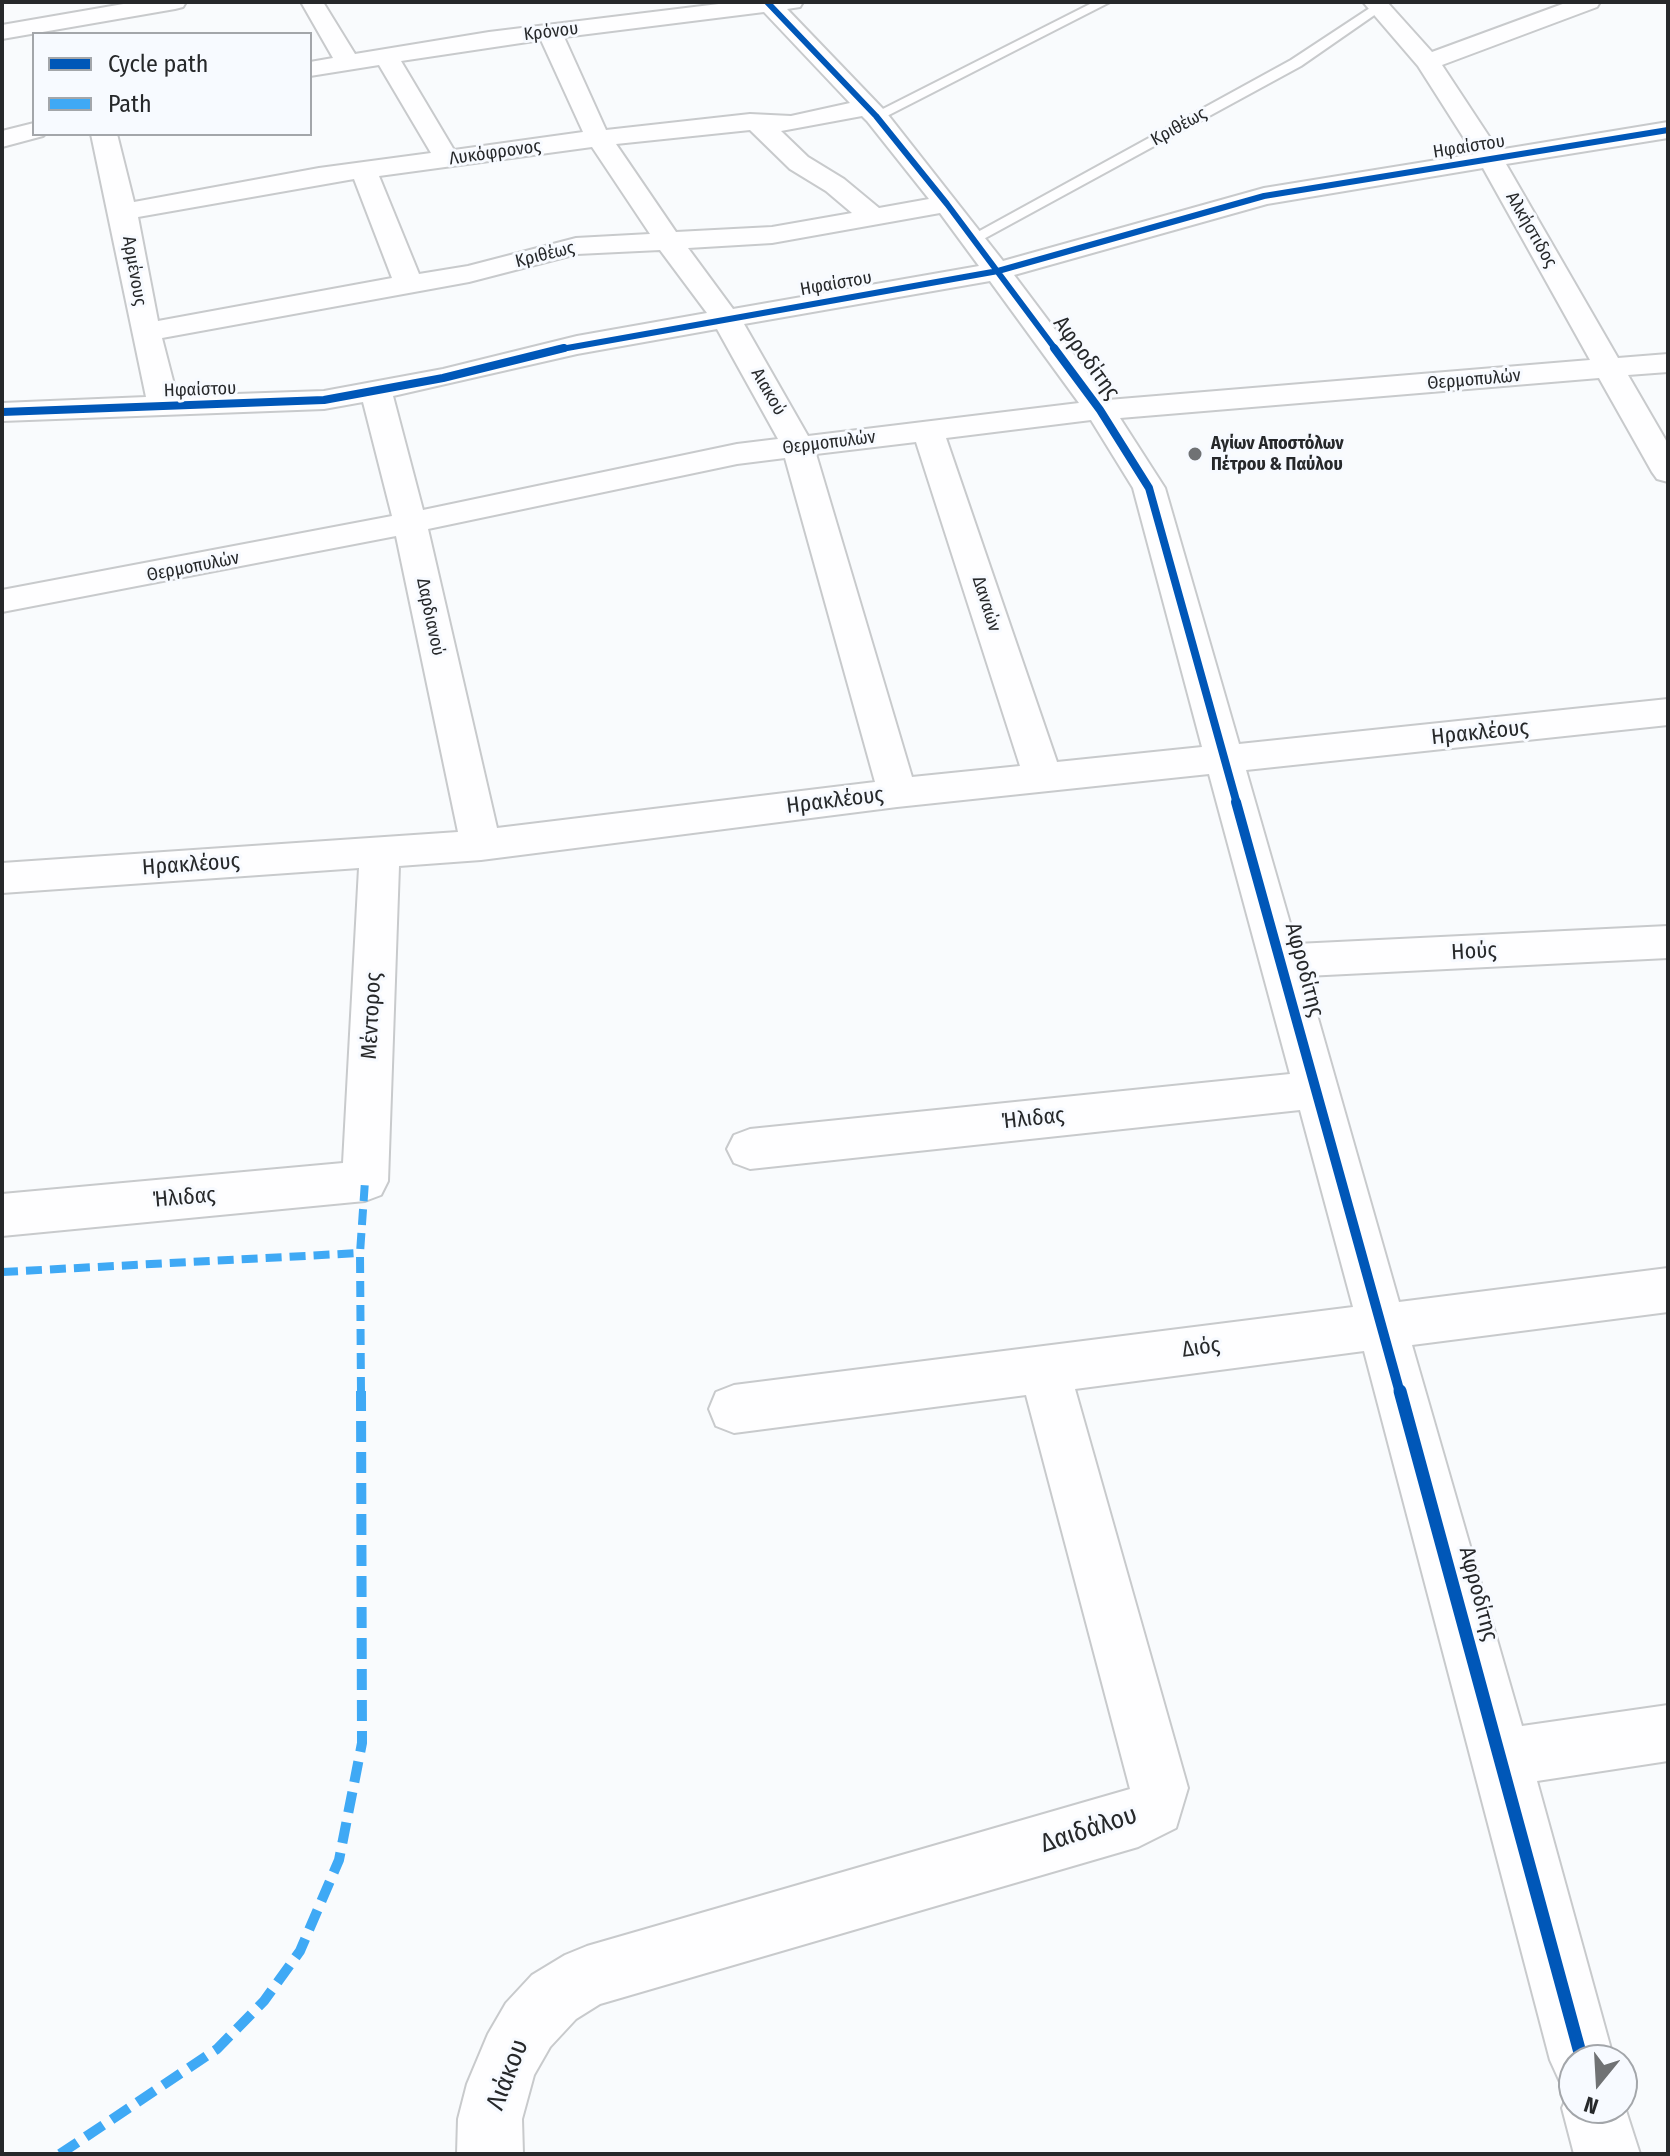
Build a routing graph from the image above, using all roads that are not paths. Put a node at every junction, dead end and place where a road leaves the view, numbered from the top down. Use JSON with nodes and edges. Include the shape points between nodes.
{"nodes":[{"id":1,"x":175,"y":2,"type":"edge"},
{"id":2,"x":312,"y":2,"type":"edge"},
{"id":3,"x":1104,"y":2,"type":"edge"},
{"id":4,"x":1589,"y":2,"type":"edge"},
{"id":5,"x":776,"y":3,"type":"edge"},
{"id":6,"x":1377,"y":4,"type":"edge"},
{"id":7,"x":137,"y":9,"type":"junction"},
{"id":8,"x":2,"y":32,"type":"edge"},
{"id":9,"x":153,"y":32,"type":"edge"},
{"id":10,"x":550,"y":32,"type":"junction"},
{"id":11,"x":385,"y":55,"type":"junction"},
{"id":12,"x":347,"y":61,"type":"junction"},
{"id":13,"x":1428,"y":62,"type":"junction"},
{"id":14,"x":312,"y":69,"type":"edge"},
{"id":15,"x":872,"y":111,"type":"junction"},
{"id":16,"x":757,"y":122,"type":"junction"},
{"id":17,"x":1668,"y":130,"type":"edge"},
{"id":18,"x":32,"y":132,"type":"edge"},
{"id":19,"x":104,"y":136,"type":"edge"},
{"id":20,"x":599,"y":138,"type":"junction"},
{"id":21,"x":2,"y":139,"type":"edge"},
{"id":22,"x":447,"y":159,"type":"junction"},
{"id":23,"x":1491,"y":160,"type":"junction"},
{"id":24,"x":364,"y":170,"type":"junction"},
{"id":25,"x":947,"y":204,"type":"junction"},
{"id":26,"x":123,"y":212,"type":"junction"},
{"id":27,"x":876,"y":219,"type":"junction"},
{"id":28,"x":669,"y":242,"type":"junction"},
{"id":29,"x":986,"y":255,"type":"junction"},
{"id":30,"x":409,"y":285,"type":"junction"},
{"id":31,"x":726,"y":319,"type":"junction"},
{"id":32,"x":146,"y":332,"type":"junction"},
{"id":33,"x":1668,"y":363,"type":"edge"},
{"id":34,"x":1610,"y":369,"type":"junction"},
{"id":35,"x":376,"y":391,"type":"junction"},
{"id":36,"x":164,"y":408,"type":"junction"},
{"id":37,"x":1100,"y":410,"type":"junction"},
{"id":38,"x":2,"y":412,"type":"edge"},
{"id":39,"x":928,"y":431,"type":"junction"},
{"id":40,"x":798,"y":446,"type":"junction"},
{"id":41,"x":1668,"y":472,"type":"edge"},
{"id":42,"x":410,"y":522,"type":"junction"},
{"id":43,"x":2,"y":601,"type":"edge"},
{"id":44,"x":1668,"y":712,"type":"edge"},
{"id":45,"x":1226,"y":760,"type":"junction"},
{"id":46,"x":1043,"y":777,"type":"junction"},
{"id":47,"x":897,"y":793,"type":"junction"},
{"id":48,"x":481,"y":845,"type":"junction"},
{"id":49,"x":380,"y":852,"type":"junction"},
{"id":50,"x":2,"y":878,"type":"edge"},
{"id":51,"x":1668,"y":942,"type":"edge"},
{"id":52,"x":1281,"y":961,"type":"junction"},
{"id":53,"x":1316,"y":1090,"type":"junction"},
{"id":54,"x":750,"y":1149,"type":"dead end"},
{"id":55,"x":365,"y":1181,"type":"joint"},
{"id":56,"x":2,"y":1215,"type":"edge"},
{"id":57,"x":1668,"y":1290,"type":"edge"},
{"id":58,"x":1383,"y":1324,"type":"junction"},
{"id":59,"x":1044,"y":1369,"type":"junction"},
{"id":60,"x":734,"y":1409,"type":"dead end"},
{"id":61,"x":1668,"y":1733,"type":"edge"},
{"id":62,"x":1502,"y":1758,"type":"junction"},
{"id":63,"x":587,"y":1977,"type":"joint"},
{"id":64,"x":1578,"y":2044,"type":"edge"},
{"id":65,"x":1599,"y":2124,"type":"edge"},
{"id":66,"x":490,"y":2154,"type":"edge"},
{"id":67,"x":1607,"y":2154,"type":"edge"}],
"edges":[{"from":1,"to":7,"type":"street"},
{"from":2,"to":12,"type":"street"},
{"from":3,"to":15,"type":"lane","name":"Λυκόφρoνος"},
{"from":4,"to":13,"type":"street"},
{"from":5,"to":10,"type":"street","name":"Κρόνου"},
{"from":5,"to":15,"type":"street","name":"Αφροδίτης"},
{"from":6,"to":13,"type":"street","name":"Αλκήστιδος"},
{"from":6,"to":29,"type":"lane","name":"Κριθέως","via":[[1296,63]]},
{"from":7,"to":8,"type":"street"},
{"from":7,"to":9,"type":"street"},
{"from":10,"to":11,"type":"street","name":"Κρόνου"},
{"from":10,"to":20,"type":"street","name":"Αιακού"},
{"from":11,"to":12,"type":"street","name":"Κρόνου"},
{"from":11,"to":22,"type":"street"},
{"from":12,"to":14,"type":"street","name":"Κρόνου"},
{"from":13,"to":23,"type":"street","name":"Αλκήστιδος"},
{"from":15,"to":16,"type":"street","name":"Λυκόφρoνος","via":[[791,124]]},
{"from":15,"to":25,"type":"street","name":"Αφροδίτης"},
{"from":16,"to":20,"type":"street","name":"Λυκόφρoνος"},
{"from":16,"to":27,"type":"street","via":[[799,163]]},
{"from":17,"to":23,"type":"street","name":"Ηφαίστου"},
{"from":18,"to":21,"type":"street"},
{"from":19,"to":26,"type":"street","name":"Αρμένους"},
{"from":20,"to":22,"type":"street","name":"Λυκόφρoνος"},
{"from":20,"to":28,"type":"street","name":"Αιακού"},
{"from":22,"to":24,"type":"street","name":"Λυκόφρoνος"},
{"from":23,"to":29,"type":"street","name":"Ηφαίστου","via":[[1264,196]]},
{"from":23,"to":34,"type":"street","name":"Αλκήστιδος"},
{"from":24,"to":26,"type":"street","name":"Λυκόφρoνος"},
{"from":24,"to":30,"type":"street"},
{"from":25,"to":27,"type":"street","name":"Κριθέως"},
{"from":25,"to":29,"type":"street","name":"Αφροδίτης"},
{"from":26,"to":32,"type":"street","name":"Αρμένους"},
{"from":27,"to":28,"type":"street","name":"Κριθέως","via":[[772,235]]},
{"from":28,"to":30,"type":"street","name":"Κριθέως","via":[[576,246]]},
{"from":28,"to":31,"type":"street","name":"Αιακού"},
{"from":29,"to":31,"type":"street","name":"Ηφαίστου"},
{"from":29,"to":37,"type":"street","name":"Αφροδίτης"},
{"from":30,"to":32,"type":"street","name":"Κριθέως"},
{"from":31,"to":35,"type":"street","name":"Ηφαίστου","via":[[577,345]]},
{"from":31,"to":40,"type":"street","name":"Αιακού"},
{"from":32,"to":36,"type":"street","name":"Αρμένους"},
{"from":33,"to":34,"type":"street","name":"Θερμοπυλών"},
{"from":34,"to":37,"type":"street","name":"Θερμοπυλών"},
{"from":34,"to":41,"type":"street","name":"Αλκήστιδος"},
{"from":35,"to":36,"type":"street","name":"Ηφαίστου","via":[[310,402]]},
{"from":35,"to":42,"type":"street","name":"Δαρδιανού"},
{"from":36,"to":38,"type":"street","name":"Ηφαίστου"},
{"from":37,"to":39,"type":"street","name":"Θερμοπυλών"},
{"from":37,"to":45,"type":"street","name":"Αφροδίτης","via":[[1149,488]]},
{"from":39,"to":40,"type":"street","name":"Θερμοπυλών"},
{"from":39,"to":46,"type":"street","name":"Δαναών"},
{"from":40,"to":42,"type":"street","name":"Θερμοπυλών"},
{"from":40,"to":47,"type":"street","name":"Αιακού"},
{"from":42,"to":43,"type":"street","name":"Θερμοπυλών"},
{"from":42,"to":48,"type":"street","name":"Δαρδιανού"},
{"from":44,"to":45,"type":"street","name":"Ηρακλέους"},
{"from":45,"to":46,"type":"street","name":"Ηρακλέους"},
{"from":45,"to":52,"type":"street","name":"Αφροδίτης"},
{"from":46,"to":47,"type":"street","name":"Ηρακλέους"},
{"from":47,"to":48,"type":"street","name":"Ηρακλέους"},
{"from":48,"to":49,"type":"street","name":"Ηρακλέους"},
{"from":49,"to":50,"type":"street","name":"Ηρακλέους"},
{"from":49,"to":55,"type":"street","name":"Μέντορος"},
{"from":51,"to":52,"type":"street","name":"Ηούς"},
{"from":52,"to":53,"type":"street","name":"Αφροδίτης"},
{"from":53,"to":54,"type":"street","name":"Ήλιδας"},
{"from":53,"to":58,"type":"street","name":"Αφροδίτης"},
{"from":55,"to":56,"type":"street","name":"Ήλιδας"},
{"from":57,"to":58,"type":"street","name":"Διός"},
{"from":58,"to":59,"type":"street","name":"Διός"},
{"from":58,"to":62,"type":"street","name":"Αφροδίτης"},
{"from":59,"to":60,"type":"street","name":"Διός"},
{"from":59,"to":63,"type":"street","name":"Δαιδάλου","via":[[1159,1788],[1155,1807],[1138,1818]]},
{"from":61,"to":62,"type":"street"},
{"from":62,"to":64,"type":"street","name":"Αφροδίτης"},
{"from":63,"to":66,"type":"street","name":"Λιάκου","via":[[554,1997],[528,2025],[510,2056],[490,2119]]},
{"from":65,"to":67,"type":"street"}]}
